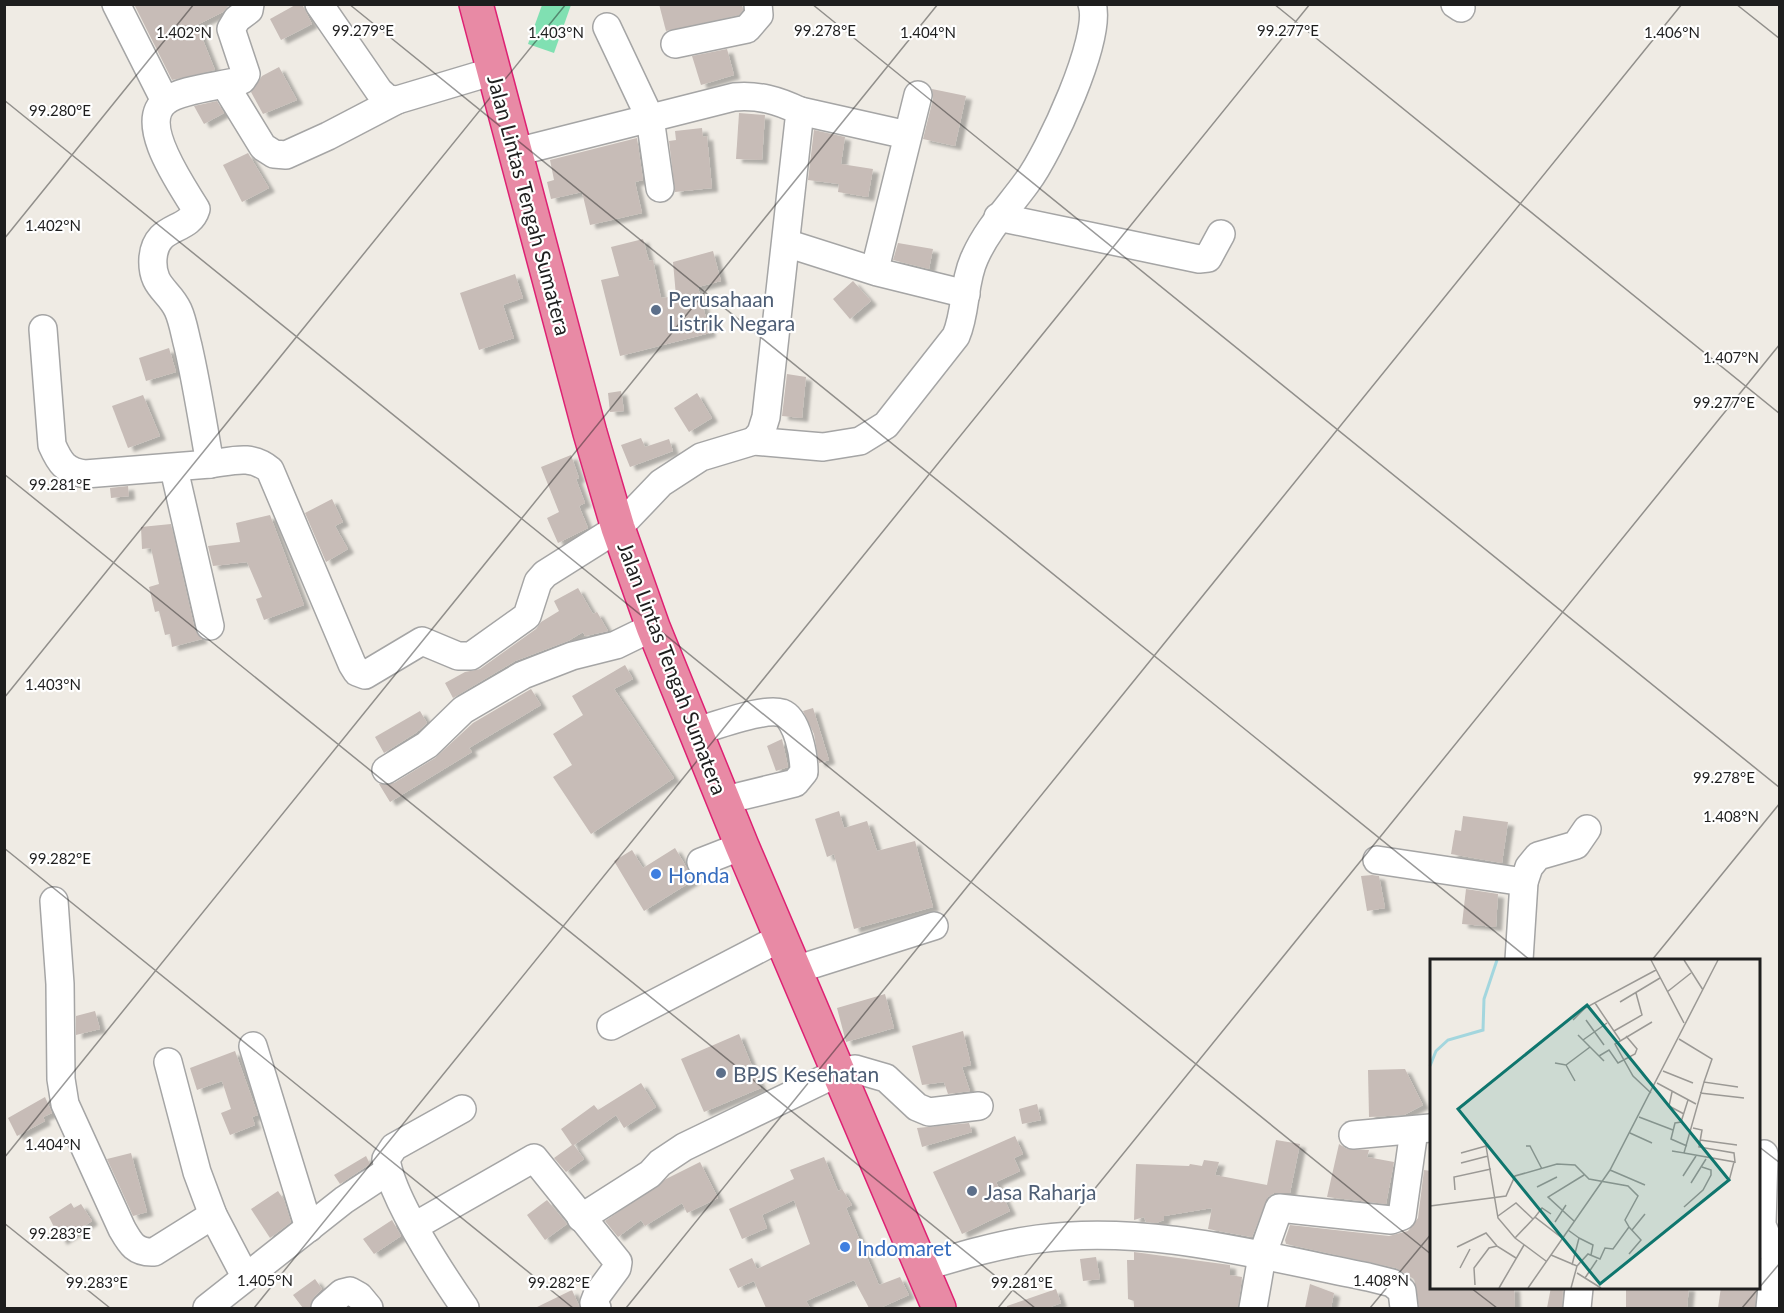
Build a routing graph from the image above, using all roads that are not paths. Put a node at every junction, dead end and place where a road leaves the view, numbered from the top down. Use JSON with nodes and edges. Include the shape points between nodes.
{"nodes":[{"id":1,"x":117,"y":4,"type":"edge"},
{"id":2,"x":250,"y":4,"type":"edge"},
{"id":3,"x":319,"y":4,"type":"edge"},
{"id":4,"x":476,"y":4,"type":"edge"},
{"id":5,"x":758,"y":4,"type":"edge"},
{"id":6,"x":1092,"y":4,"type":"edge"},
{"id":7,"x":607,"y":27,"type":"dead end"},
{"id":8,"x":675,"y":44,"type":"dead end"},
{"id":9,"x":494,"y":71,"type":"junction"},
{"id":10,"x":225,"y":85,"type":"junction"},
{"id":11,"x":918,"y":95,"type":"dead end"},
{"id":12,"x":397,"y":100,"type":"junction"},
{"id":13,"x":165,"y":101,"type":"junction"},
{"id":14,"x":800,"y":111,"type":"junction"},
{"id":15,"x":650,"y":118,"type":"junction"},
{"id":16,"x":907,"y":135,"type":"junction"},
{"id":17,"x":516,"y":152,"type":"junction"},
{"id":18,"x":660,"y":188,"type":"dead end"},
{"id":19,"x":998,"y":217,"type":"junction"},
{"id":20,"x":1221,"y":234,"type":"dead end"},
{"id":21,"x":786,"y":243,"type":"junction"},
{"id":22,"x":876,"y":271,"type":"junction"},
{"id":23,"x":966,"y":294,"type":"junction"},
{"id":24,"x":43,"y":329,"type":"dead end"},
{"id":25,"x":754,"y":441,"type":"junction"},
{"id":26,"x":210,"y":464,"type":"junction"},
{"id":27,"x":174,"y":469,"type":"junction"},
{"id":28,"x":618,"y":528,"type":"junction"},
{"id":29,"x":210,"y":626,"type":"dead end"},
{"id":30,"x":653,"y":627,"type":"junction"},
{"id":31,"x":696,"y":731,"type":"junction"},
{"id":32,"x":386,"y":770,"type":"dead end"},
{"id":33,"x":725,"y":800,"type":"junction"},
{"id":34,"x":1587,"y":829,"type":"dead end"},
{"id":35,"x":742,"y":846,"type":"junction"},
{"id":36,"x":1377,"y":860,"type":"dead end"},
{"id":37,"x":701,"y":862,"type":"dead end"},
{"id":38,"x":1524,"y":882,"type":"junction"},
{"id":39,"x":54,"y":901,"type":"dead end"},
{"id":40,"x":934,"y":926,"type":"dead end"},
{"id":41,"x":782,"y":937,"type":"junction"},
{"id":42,"x":1519,"y":959,"type":"edge"},
{"id":43,"x":795,"y":969,"type":"junction"},
{"id":44,"x":611,"y":1026,"type":"dead end"},
{"id":45,"x":253,"y":1046,"type":"dead end"},
{"id":46,"x":168,"y":1062,"type":"dead end"},
{"id":47,"x":839,"y":1072,"type":"junction"},
{"id":48,"x":979,"y":1106,"type":"dead end"},
{"id":49,"x":462,"y":1109,"type":"dead end"},
{"id":50,"x":1423,"y":1129,"type":"edge"},
{"id":51,"x":1353,"y":1135,"type":"dead end"},
{"id":52,"x":1764,"y":1154,"type":"dead end"},
{"id":53,"x":388,"y":1172,"type":"junction"},
{"id":54,"x":213,"y":1215,"type":"junction"},
{"id":55,"x":582,"y":1218,"type":"junction"},
{"id":56,"x":415,"y":1226,"type":"junction"},
{"id":57,"x":309,"y":1228,"type":"junction"},
{"id":58,"x":1262,"y":1256,"type":"junction"},
{"id":59,"x":922,"y":1267,"type":"junction"},
{"id":60,"x":245,"y":1276,"type":"junction"},
{"id":61,"x":1579,"y":1289,"type":"edge"},
{"id":62,"x":207,"y":1308,"type":"edge"},
{"id":63,"x":325,"y":1308,"type":"edge"},
{"id":64,"x":369,"y":1308,"type":"edge"},
{"id":65,"x":465,"y":1308,"type":"edge"},
{"id":66,"x":597,"y":1308,"type":"edge"},
{"id":67,"x":939,"y":1308,"type":"edge"},
{"id":68,"x":1253,"y":1308,"type":"edge"},
{"id":69,"x":1404,"y":1308,"type":"edge"},
{"id":70,"x":1577,"y":1308,"type":"edge"},
{"id":71,"x":1770,"y":1308,"type":"edge"}],
"edges":[{"from":1,"to":13,"type":"street"},
{"from":2,"to":10,"type":"street","via":[[231,29],[246,74],[242,80]]},
{"from":3,"to":12,"type":"street","via":[[379,91],[388,99]]},
{"from":4,"to":9,"type":"highway","name":"Jalan Lintas Tengah Sumatera"},
{"from":5,"to":8,"type":"street","via":[[759,15],[747,29]]},
{"from":6,"to":19,"type":"street","via":[[1095,15],[1089,44],[1045,153],[1028,182]]},
{"from":7,"to":15,"type":"street"},
{"from":9,"to":12,"type":"street"},
{"from":9,"to":17,"type":"highway","name":"Jalan Lintas Tengah Sumatera"},
{"from":10,"to":12,"type":"street","via":[[263,147],[274,154],[286,155]]},
{"from":10,"to":13,"type":"street"},
{"from":11,"to":16,"type":"street"},
{"from":13,"to":26,"type":"street","via":[[158,111],[157,136],[169,166],[196,208],[194,216],[183,225],[165,233],[153,258],[161,291],[179,310]]},
{"from":14,"to":15,"type":"street","via":[[756,95]]},
{"from":14,"to":16,"type":"street"},
{"from":14,"to":21,"type":"street"},
{"from":15,"to":17,"type":"street"},
{"from":15,"to":18,"type":"street"},
{"from":16,"to":22,"type":"street"},
{"from":17,"to":28,"type":"highway","name":"Jalan Lintas Tengah Sumatera"},
{"from":19,"to":20,"type":"street","via":[[1198,259],[1208,258]]},
{"from":19,"to":23,"type":"street","via":[[974,260]]},
{"from":21,"to":22,"type":"street"},
{"from":21,"to":25,"type":"street","via":[[766,417],[761,434]]},
{"from":22,"to":23,"type":"street"},
{"from":23,"to":25,"type":"street","via":[[963,320],[956,336],[886,425],[860,441],[823,447]]},
{"from":24,"to":27,"type":"street","via":[[52,445],[59,463],[71,472],[85,474]]},
{"from":25,"to":28,"type":"street","via":[[701,457],[661,483]]},
{"from":26,"to":27,"type":"street"},
{"from":26,"to":28,"type":"street","via":[[248,458],[260,461],[270,470],[352,664],[365,675],[422,640],[458,656],[471,656],[527,616],[544,574]]},
{"from":27,"to":29,"type":"street"},
{"from":28,"to":30,"type":"highway","name":"Jalan Lintas Tengah Sumatera"},
{"from":30,"to":31,"type":"highway","name":"Jalan Lintas Tengah Sumatera"},
{"from":30,"to":32,"type":"street","via":[[616,645],[572,656],[523,675],[464,710],[427,745]]},
{"from":31,"to":33,"type":"highway","name":"Jalan Lintas Tengah Sumatera"},
{"from":31,"to":33,"type":"street","via":[[769,712],[791,719],[804,754],[804,772],[795,783]]},
{"from":33,"to":35,"type":"highway","name":"Jalan Lintas Tengah Sumatera"},
{"from":34,"to":38,"type":"street","via":[[1576,845],[1538,856]]},
{"from":35,"to":37,"type":"street"},
{"from":35,"to":41,"type":"highway","name":"Jalan Lintas Tengah Sumatera"},
{"from":36,"to":38,"type":"street"},
{"from":38,"to":42,"type":"street"},
{"from":39,"to":54,"type":"street","via":[[65,1104],[122,1229],[133,1247],[144,1253],[154,1252]]},
{"from":40,"to":43,"type":"street"},
{"from":41,"to":43,"type":"highway","name":"Jalan Lintas Tengah Sumatera"},
{"from":41,"to":44,"type":"street"},
{"from":43,"to":47,"type":"highway","name":"Jalan Lintas Tengah Sumatera"},
{"from":45,"to":57,"type":"street"},
{"from":46,"to":54,"type":"street","via":[[197,1172]]},
{"from":47,"to":48,"type":"street","via":[[855,1069],[886,1078],[917,1107],[929,1112]]},
{"from":47,"to":55,"type":"street","via":[[684,1147]]},
{"from":47,"to":59,"type":"highway","name":"Jalan Lintas Tengah Sumatera"},
{"from":49,"to":53,"type":"street","via":[[390,1149],[386,1158]]},
{"from":50,"to":51,"type":"street"},
{"from":50,"to":58,"type":"street","via":[[1398,1219],[1280,1208]]},
{"from":52,"to":71,"type":"street","via":[[1761,1217],[1775,1256]]},
{"from":53,"to":56,"type":"street"},
{"from":53,"to":57,"type":"street"},
{"from":54,"to":60,"type":"street"},
{"from":55,"to":56,"type":"street","via":[[534,1158]]},
{"from":55,"to":66,"type":"street","via":[[618,1265],[597,1295]]},
{"from":56,"to":65,"type":"street"},
{"from":57,"to":60,"type":"street"},
{"from":58,"to":59,"type":"street","via":[[1207,1245],[1087,1236],[1038,1239]]},
{"from":58,"to":68,"type":"street"},
{"from":58,"to":69,"type":"street","via":[[1392,1283],[1402,1291]]},
{"from":59,"to":67,"type":"highway","name":"Jalan Lintas Tengah Sumatera"},
{"from":60,"to":62,"type":"street"},
{"from":61,"to":70,"type":"street"},
{"from":63,"to":64,"type":"street","via":[[350,1291]]}]}
